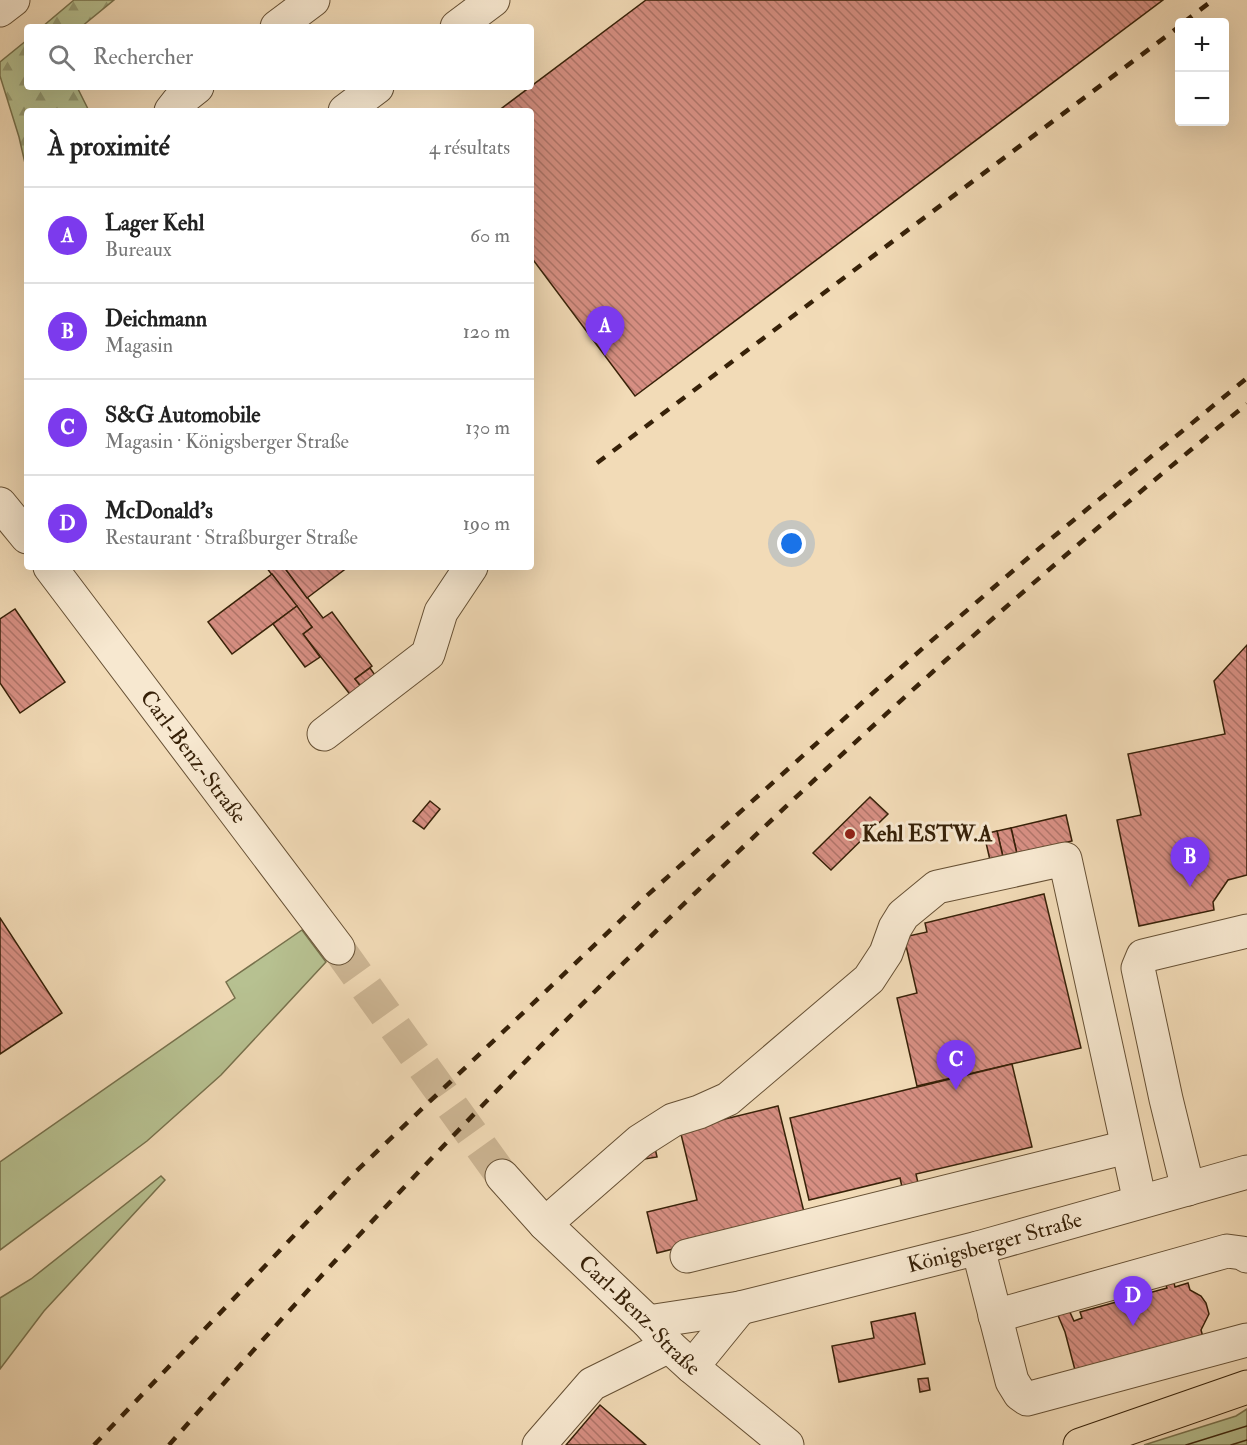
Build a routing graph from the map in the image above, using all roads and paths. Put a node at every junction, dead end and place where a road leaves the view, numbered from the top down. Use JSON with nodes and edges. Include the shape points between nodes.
{"nodes":[{"id":1,"x":13,"y":0,"type":"edge"},
{"id":2,"x":313,"y":0,"type":"edge"},
{"id":3,"x":493,"y":0,"type":"edge"},
{"id":4,"x":0,"y":9,"type":"edge"},
{"id":5,"x":281,"y":24,"type":"edge"},
{"id":6,"x":461,"y":24,"type":"edge"},
{"id":7,"x":193,"y":90,"type":"edge"},
{"id":8,"x":373,"y":90,"type":"edge"},
{"id":9,"x":173,"y":108,"type":"edge"},
{"id":10,"x":349,"y":108,"type":"edge"},
{"id":11,"x":52,"y":570,"type":"edge"},
{"id":12,"x":469,"y":570,"type":"edge"},
{"id":13,"x":324,"y":734,"type":"dead end"},
{"id":14,"x":1247,"y":931,"type":"edge"},
{"id":15,"x":338,"y":948,"type":"tunnel mouth"},
{"id":16,"x":1127,"y":1147,"type":"junction"},
{"id":17,"x":1247,"y":1172,"type":"edge"},
{"id":18,"x":502,"y":1176,"type":"tunnel mouth"},
{"id":19,"x":1188,"y":1189,"type":"junction"},
{"id":20,"x":1140,"y":1202,"type":"junction"},
{"id":21,"x":545,"y":1224,"type":"junction"},
{"id":22,"x":978,"y":1248,"type":"junction"},
{"id":23,"x":687,"y":1256,"type":"dead end"},
{"id":24,"x":1247,"y":1256,"type":"edge"},
{"id":25,"x":740,"y":1308,"type":"junction"},
{"id":26,"x":995,"y":1316,"type":"junction"},
{"id":27,"x":648,"y":1322,"type":"junction"},
{"id":28,"x":1247,"y":1340,"type":"edge"},
{"id":29,"x":681,"y":1357,"type":"junction"},
{"id":30,"x":1247,"y":1387,"type":"edge"},
{"id":31,"x":779,"y":1442,"type":"edge"},
{"id":32,"x":539,"y":1445,"type":"edge"},
{"id":33,"x":1080,"y":1445,"type":"edge"}],
"edges":[{"from":1,"to":4,"type":"street"},
{"from":2,"to":5,"type":"street"},
{"from":3,"to":6,"type":"street"},
{"from":7,"to":9,"type":"street"},
{"from":8,"to":10,"type":"street"},
{"from":11,"to":15,"type":"street","name":"Carl-Benz-Straße"},
{"from":12,"to":13,"type":"street","via":[[441,612],[428,654]]},
{"from":14,"to":19,"type":"street","via":[[1143,956],[1138,968]]},
{"from":16,"to":20,"type":"street"},
{"from":16,"to":21,"type":"street","via":[[1065,859],[937,887],[903,915],[869,979],[729,1099],[673,1120],[639,1142]]},
{"from":16,"to":23,"type":"street"},
{"from":17,"to":19,"type":"street","name":"Königsberger Straße"},
{"from":18,"to":21,"type":"street","name":"Carl-Benz-Straße"},
{"from":19,"to":20,"type":"street","name":"Königsberger Straße"},
{"from":20,"to":22,"type":"street","name":"Königsberger Straße"},
{"from":21,"to":27,"type":"street","name":"Carl-Benz-Straße"},
{"from":22,"to":25,"type":"street","name":"Königsberger Straße"},
{"from":22,"to":26,"type":"street"},
{"from":24,"to":26,"type":"street","via":[[1227,1251]]},
{"from":25,"to":27,"type":"street","name":"Königsberger Straße"},
{"from":25,"to":29,"type":"street"},
{"from":26,"to":28,"type":"street","via":[[1012,1381],[1027,1399]]},
{"from":27,"to":29,"type":"street","name":"Carl-Benz-Straße"},
{"from":29,"to":31,"type":"street","name":"Carl-Benz-Straße"},
{"from":29,"to":32,"type":"street","via":[[592,1384]]},
{"from":30,"to":33,"type":"main road"}]}
